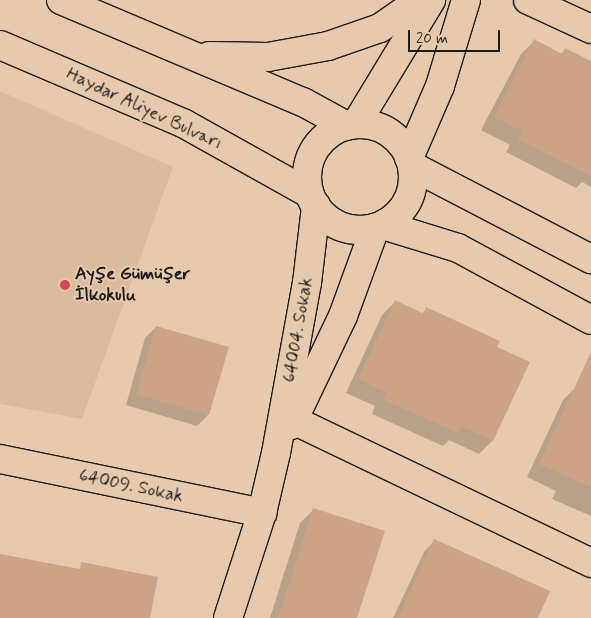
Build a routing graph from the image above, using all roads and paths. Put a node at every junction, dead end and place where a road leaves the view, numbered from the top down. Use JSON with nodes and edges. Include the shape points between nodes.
{"nodes":[{"id":1,"x":61,"y":0,"type":"edge"},
{"id":2,"x":420,"y":0,"type":"edge"},
{"id":3,"x":431,"y":0,"type":"edge"},
{"id":4,"x":466,"y":0,"type":"edge"},
{"id":5,"x":528,"y":0,"type":"edge"},
{"id":6,"x":591,"y":30,"type":"edge"},
{"id":7,"x":0,"y":45,"type":"edge"},
{"id":8,"x":193,"y":56,"type":"junction"},
{"id":9,"x":352,"y":125,"type":"junction"},
{"id":10,"x":410,"y":162,"type":"junction"},
{"id":11,"x":313,"y":200,"type":"junction"},
{"id":12,"x":379,"y":226,"type":"junction"},
{"id":13,"x":591,"y":259,"type":"edge"},
{"id":14,"x":591,"y":320,"type":"edge"},
{"id":15,"x":293,"y":420,"type":"junction"},
{"id":16,"x":276,"y":453,"type":"junction"},
{"id":17,"x":0,"y":460,"type":"edge"},
{"id":18,"x":262,"y":513,"type":"junction"},
{"id":19,"x":591,"y":563,"type":"edge"},
{"id":20,"x":228,"y":618,"type":"edge"}],
"edges":[{"from":1,"to":8,"type":"street"},
{"from":2,"to":8,"type":"street","via":[[380,28],[328,46],[268,57]]},
{"from":3,"to":9,"type":"street"},
{"from":4,"to":10,"type":"street","via":[[440,86]]},
{"from":5,"to":6,"type":"street"},
{"from":7,"to":11,"type":"street","name":"Haydar Aliyev Bulvarı","via":[[183,123]]},
{"from":8,"to":9,"type":"street"},
{"from":9,"to":10,"type":"street","via":[[373,126],[388,132],[401,144]]},
{"from":9,"to":11,"type":"street","via":[[334,131],[314,152],[308,165]]},
{"from":10,"to":12,"type":"street","via":[[410,194],[395,217]]},
{"from":10,"to":13,"type":"street"},
{"from":11,"to":12,"type":"street","via":[[342,227],[358,230]]},
{"from":11,"to":16,"type":"street","name":"64004. Sokak","via":[[307,283]]},
{"from":12,"to":14,"type":"street","via":[[458,248]]},
{"from":12,"to":15,"type":"street","name":"64004. Sokak","via":[[343,316]]},
{"from":15,"to":16,"type":"street","name":"64004. Sokak"},
{"from":15,"to":19,"type":"street"},
{"from":16,"to":18,"type":"street","name":"64004. Sokak"},
{"from":17,"to":18,"type":"street","name":"64009. Sokak"},
{"from":18,"to":20,"type":"street","name":"64004. Sokak"}]}
